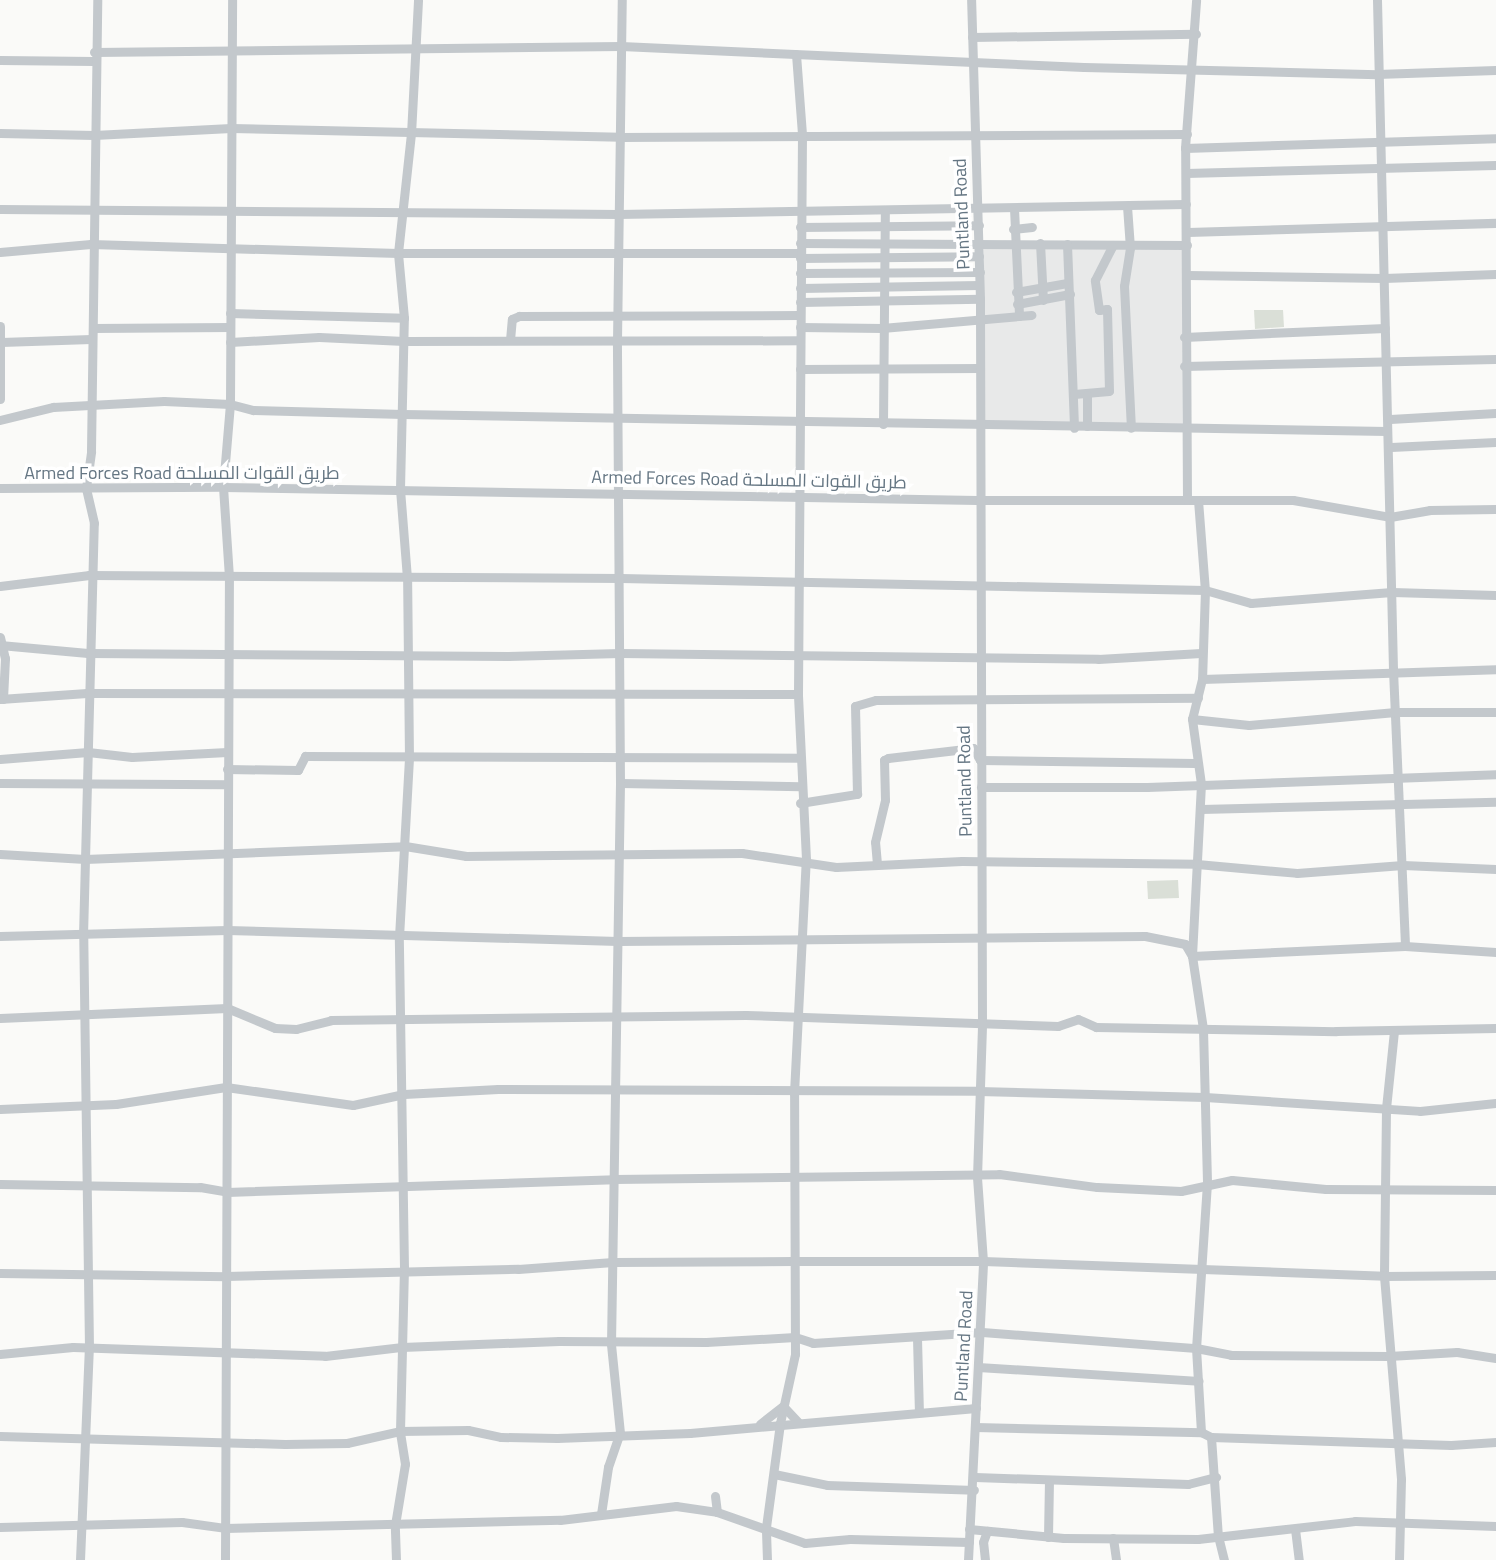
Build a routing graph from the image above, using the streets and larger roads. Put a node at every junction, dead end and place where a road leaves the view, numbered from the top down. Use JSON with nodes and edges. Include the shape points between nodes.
{"nodes":[{"id":1,"x":97,"y":0,"type":"edge"},
{"id":2,"x":232,"y":0,"type":"edge"},
{"id":3,"x":418,"y":0,"type":"edge"},
{"id":4,"x":622,"y":0,"type":"edge"},
{"id":5,"x":971,"y":0,"type":"edge"},
{"id":6,"x":1196,"y":0,"type":"edge"},
{"id":7,"x":1377,"y":0,"type":"edge"},
{"id":8,"x":1196,"y":34,"type":"junction"},
{"id":9,"x":972,"y":37,"type":"junction"},
{"id":10,"x":621,"y":46,"type":"junction"},
{"id":11,"x":232,"y":50,"type":"junction"},
{"id":12,"x":417,"y":50,"type":"junction"},
{"id":13,"x":796,"y":54,"type":"junction"},
{"id":14,"x":94,"y":57,"type":"junction"},
{"id":15,"x":0,"y":60,"type":"edge"},
{"id":16,"x":972,"y":60,"type":"junction"},
{"id":17,"x":1194,"y":68,"type":"junction"},
{"id":18,"x":1496,"y":70,"type":"edge"},
{"id":19,"x":1377,"y":74,"type":"junction"},
{"id":20,"x":231,"y":128,"type":"junction"},
{"id":21,"x":0,"y":132,"type":"edge"},
{"id":22,"x":411,"y":134,"type":"junction"},
{"id":23,"x":802,"y":134,"type":"junction"},
{"id":24,"x":1187,"y":134,"type":"junction"},
{"id":25,"x":94,"y":135,"type":"junction"},
{"id":26,"x":975,"y":135,"type":"junction"},
{"id":27,"x":620,"y":137,"type":"junction"},
{"id":28,"x":1496,"y":138,"type":"edge"},
{"id":29,"x":1379,"y":144,"type":"junction"},
{"id":30,"x":1185,"y":148,"type":"junction"},
{"id":31,"x":1496,"y":165,"type":"edge"},
{"id":32,"x":1381,"y":171,"type":"junction"},
{"id":33,"x":1186,"y":173,"type":"junction"},
{"id":34,"x":1186,"y":204,"type":"junction"},
{"id":35,"x":978,"y":206,"type":"junction"},
{"id":36,"x":1127,"y":206,"type":"junction"},
{"id":37,"x":92,"y":207,"type":"junction"},
{"id":38,"x":231,"y":208,"type":"junction"},
{"id":39,"x":1014,"y":208,"type":"junction"},
{"id":40,"x":0,"y":209,"type":"edge"},
{"id":41,"x":801,"y":209,"type":"junction"},
{"id":42,"x":399,"y":210,"type":"junction"},
{"id":43,"x":884,"y":210,"type":"junction"},
{"id":44,"x":618,"y":214,"type":"junction"},
{"id":45,"x":1496,"y":223,"type":"edge"},
{"id":46,"x":979,"y":225,"type":"junction"},
{"id":47,"x":1383,"y":226,"type":"junction"},
{"id":48,"x":800,"y":227,"type":"junction"},
{"id":49,"x":883,"y":227,"type":"junction"},
{"id":50,"x":1032,"y":228,"type":"dead end"},
{"id":51,"x":1013,"y":229,"type":"junction"},
{"id":52,"x":1188,"y":232,"type":"junction"},
{"id":53,"x":883,"y":243,"type":"junction"},
{"id":54,"x":979,"y":243,"type":"junction"},
{"id":55,"x":1013,"y":243,"type":"junction"},
{"id":56,"x":1040,"y":243,"type":"junction"},
{"id":57,"x":91,"y":244,"type":"junction"},
{"id":58,"x":1067,"y":244,"type":"junction"},
{"id":59,"x":1187,"y":245,"type":"junction"},
{"id":60,"x":1112,"y":246,"type":"junction"},
{"id":61,"x":1130,"y":248,"type":"junction"},
{"id":62,"x":231,"y":250,"type":"junction"},
{"id":63,"x":800,"y":251,"type":"junction"},
{"id":64,"x":0,"y":252,"type":"edge"},
{"id":65,"x":398,"y":253,"type":"junction"},
{"id":66,"x":618,"y":255,"type":"junction"},
{"id":67,"x":979,"y":256,"type":"junction"},
{"id":68,"x":882,"y":259,"type":"junction"},
{"id":69,"x":980,"y":272,"type":"junction"},
{"id":70,"x":800,"y":273,"type":"junction"},
{"id":71,"x":883,"y":273,"type":"junction"},
{"id":72,"x":1496,"y":274,"type":"edge"},
{"id":73,"x":1188,"y":275,"type":"junction"},
{"id":74,"x":1384,"y":278,"type":"junction"},
{"id":75,"x":1067,"y":284,"type":"junction"},
{"id":76,"x":979,"y":285,"type":"junction"},
{"id":77,"x":1041,"y":287,"type":"junction"},
{"id":78,"x":800,"y":288,"type":"junction"},
{"id":79,"x":883,"y":288,"type":"junction"},
{"id":80,"x":1016,"y":292,"type":"junction"},
{"id":81,"x":1070,"y":295,"type":"junction"},
{"id":82,"x":980,"y":299,"type":"junction"},
{"id":83,"x":1043,"y":299,"type":"junction"},
{"id":84,"x":800,"y":302,"type":"junction"},
{"id":85,"x":881,"y":303,"type":"junction"},
{"id":86,"x":1017,"y":303,"type":"junction"},
{"id":87,"x":1107,"y":309,"type":"junction"},
{"id":88,"x":1126,"y":309,"type":"junction"},
{"id":89,"x":230,"y":313,"type":"junction"},
{"id":90,"x":619,"y":314,"type":"junction"},
{"id":91,"x":800,"y":315,"type":"junction"},
{"id":92,"x":1031,"y":315,"type":"dead end"},
{"id":93,"x":1018,"y":316,"type":"junction"},
{"id":94,"x":404,"y":318,"type":"junction"},
{"id":95,"x":979,"y":320,"type":"junction"},
{"id":96,"x":0,"y":326,"type":"edge"},
{"id":97,"x":230,"y":327,"type":"junction"},
{"id":98,"x":800,"y":327,"type":"junction"},
{"id":99,"x":93,"y":328,"type":"junction"},
{"id":100,"x":882,"y":328,"type":"junction"},
{"id":101,"x":1385,"y":328,"type":"junction"},
{"id":102,"x":1184,"y":337,"type":"junction"},
{"id":103,"x":92,"y":339,"type":"junction"},
{"id":104,"x":510,"y":340,"type":"junction"},
{"id":105,"x":799,"y":340,"type":"junction"},
{"id":106,"x":404,"y":341,"type":"junction"},
{"id":107,"x":617,"y":341,"type":"junction"},
{"id":108,"x":1,"y":342,"type":"edge"},
{"id":109,"x":230,"y":342,"type":"junction"},
{"id":110,"x":1496,"y":359,"type":"edge"},
{"id":111,"x":1388,"y":362,"type":"junction"},
{"id":112,"x":1184,"y":366,"type":"junction"},
{"id":113,"x":980,"y":368,"type":"junction"},
{"id":114,"x":800,"y":369,"type":"junction"},
{"id":115,"x":883,"y":371,"type":"junction"},
{"id":116,"x":1074,"y":394,"type":"junction"},
{"id":117,"x":1087,"y":395,"type":"junction"},
{"id":118,"x":0,"y":399,"type":"edge"},
{"id":119,"x":91,"y":404,"type":"junction"},
{"id":120,"x":230,"y":404,"type":"junction"},
{"id":121,"x":1496,"y":413,"type":"edge"},
{"id":122,"x":403,"y":414,"type":"junction"},
{"id":123,"x":620,"y":415,"type":"junction"},
{"id":124,"x":1390,"y":419,"type":"junction"},
{"id":125,"x":0,"y":420,"type":"edge"},
{"id":126,"x":800,"y":423,"type":"junction"},
{"id":127,"x":883,"y":424,"type":"junction"},
{"id":128,"x":978,"y":426,"type":"junction"},
{"id":129,"x":1087,"y":426,"type":"junction"},
{"id":130,"x":1074,"y":428,"type":"junction"},
{"id":131,"x":1131,"y":428,"type":"junction"},
{"id":132,"x":1186,"y":428,"type":"junction"},
{"id":133,"x":1387,"y":431,"type":"junction"},
{"id":134,"x":1496,"y":442,"type":"edge"},
{"id":135,"x":1391,"y":447,"type":"junction"},
{"id":136,"x":223,"y":487,"type":"junction"},
{"id":137,"x":0,"y":488,"type":"edge"},
{"id":138,"x":86,"y":488,"type":"junction"},
{"id":139,"x":400,"y":489,"type":"junction"},
{"id":140,"x":621,"y":494,"type":"junction"},
{"id":141,"x":797,"y":494,"type":"junction"},
{"id":142,"x":977,"y":500,"type":"junction"},
{"id":143,"x":1186,"y":500,"type":"junction"},
{"id":144,"x":1198,"y":500,"type":"junction"},
{"id":145,"x":1496,"y":509,"type":"edge"},
{"id":146,"x":1390,"y":517,"type":"junction"},
{"id":147,"x":89,"y":575,"type":"junction"},
{"id":148,"x":229,"y":577,"type":"junction"},
{"id":149,"x":407,"y":578,"type":"junction"},
{"id":150,"x":621,"y":578,"type":"junction"},
{"id":151,"x":800,"y":581,"type":"junction"},
{"id":152,"x":979,"y":583,"type":"junction"},
{"id":153,"x":0,"y":586,"type":"edge"},
{"id":154,"x":1205,"y":590,"type":"junction"},
{"id":155,"x":1392,"y":592,"type":"junction"},
{"id":156,"x":1496,"y":595,"type":"edge"},
{"id":157,"x":1,"y":643,"type":"edge"},
{"id":158,"x":228,"y":652,"type":"junction"},
{"id":159,"x":88,"y":653,"type":"junction"},
{"id":160,"x":620,"y":653,"type":"junction"},
{"id":161,"x":1201,"y":653,"type":"junction"},
{"id":162,"x":409,"y":655,"type":"junction"},
{"id":163,"x":800,"y":655,"type":"junction"},
{"id":164,"x":979,"y":656,"type":"junction"},
{"id":165,"x":1496,"y":669,"type":"edge"},
{"id":166,"x":1393,"y":670,"type":"junction"},
{"id":167,"x":1202,"y":678,"type":"junction"},
{"id":168,"x":87,"y":692,"type":"junction"},
{"id":169,"x":407,"y":692,"type":"junction"},
{"id":170,"x":227,"y":694,"type":"junction"},
{"id":171,"x":798,"y":694,"type":"junction"},
{"id":172,"x":979,"y":696,"type":"junction"},
{"id":173,"x":619,"y":697,"type":"junction"},
{"id":174,"x":1198,"y":698,"type":"junction"},
{"id":175,"x":1,"y":699,"type":"edge"},
{"id":176,"x":1395,"y":712,"type":"junction"},
{"id":177,"x":1496,"y":712,"type":"edge"},
{"id":178,"x":1192,"y":719,"type":"junction"},
{"id":179,"x":88,"y":752,"type":"junction"},
{"id":180,"x":227,"y":752,"type":"junction"},
{"id":181,"x":619,"y":757,"type":"junction"},
{"id":182,"x":409,"y":758,"type":"junction"},
{"id":183,"x":800,"y":758,"type":"junction"},
{"id":184,"x":0,"y":760,"type":"edge"},
{"id":185,"x":980,"y":760,"type":"junction"},
{"id":186,"x":1195,"y":763,"type":"junction"},
{"id":187,"x":227,"y":769,"type":"junction"},
{"id":188,"x":1496,"y":774,"type":"edge"},
{"id":189,"x":1398,"y":777,"type":"junction"},
{"id":190,"x":89,"y":781,"type":"junction"},
{"id":191,"x":0,"y":783,"type":"edge"},
{"id":192,"x":620,"y":783,"type":"junction"},
{"id":193,"x":227,"y":784,"type":"junction"},
{"id":194,"x":1201,"y":784,"type":"junction"},
{"id":195,"x":800,"y":786,"type":"junction"},
{"id":196,"x":981,"y":787,"type":"junction"},
{"id":197,"x":1496,"y":802,"type":"edge"},
{"id":198,"x":800,"y":803,"type":"junction"},
{"id":199,"x":1399,"y":804,"type":"junction"},
{"id":200,"x":1201,"y":809,"type":"junction"},
{"id":201,"x":405,"y":846,"type":"junction"},
{"id":202,"x":228,"y":852,"type":"junction"},
{"id":203,"x":0,"y":854,"type":"edge"},
{"id":204,"x":619,"y":855,"type":"junction"},
{"id":205,"x":85,"y":859,"type":"junction"},
{"id":206,"x":806,"y":859,"type":"junction"},
{"id":207,"x":981,"y":861,"type":"junction"},
{"id":208,"x":877,"y":864,"type":"junction"},
{"id":209,"x":1196,"y":864,"type":"junction"},
{"id":210,"x":1403,"y":865,"type":"junction"},
{"id":211,"x":1496,"y":869,"type":"edge"},
{"id":212,"x":227,"y":930,"type":"junction"},
{"id":213,"x":0,"y":936,"type":"edge"},
{"id":214,"x":83,"y":936,"type":"junction"},
{"id":215,"x":982,"y":936,"type":"junction"},
{"id":216,"x":400,"y":937,"type":"junction"},
{"id":217,"x":798,"y":938,"type":"junction"},
{"id":218,"x":618,"y":941,"type":"junction"},
{"id":219,"x":1405,"y":946,"type":"junction"},
{"id":220,"x":1496,"y":952,"type":"edge"},
{"id":221,"x":1192,"y":956,"type":"junction"},
{"id":222,"x":226,"y":1008,"type":"junction"},
{"id":223,"x":85,"y":1015,"type":"junction"},
{"id":224,"x":618,"y":1015,"type":"junction"},
{"id":225,"x":798,"y":1015,"type":"junction"},
{"id":226,"x":0,"y":1018,"type":"edge"},
{"id":227,"x":400,"y":1020,"type":"junction"},
{"id":228,"x":982,"y":1024,"type":"junction"},
{"id":229,"x":1496,"y":1028,"type":"edge"},
{"id":230,"x":1203,"y":1029,"type":"junction"},
{"id":231,"x":1394,"y":1031,"type":"junction"},
{"id":232,"x":226,"y":1087,"type":"junction"},
{"id":233,"x":616,"y":1091,"type":"junction"},
{"id":234,"x":978,"y":1091,"type":"junction"},
{"id":235,"x":794,"y":1093,"type":"junction"},
{"id":236,"x":404,"y":1094,"type":"junction"},
{"id":237,"x":1205,"y":1097,"type":"junction"},
{"id":238,"x":1496,"y":1103,"type":"edge"},
{"id":239,"x":85,"y":1106,"type":"junction"},
{"id":240,"x":0,"y":1109,"type":"edge"},
{"id":241,"x":1386,"y":1109,"type":"junction"},
{"id":242,"x":977,"y":1177,"type":"junction"},
{"id":243,"x":614,"y":1179,"type":"junction"},
{"id":244,"x":794,"y":1179,"type":"junction"},
{"id":245,"x":1207,"y":1183,"type":"junction"},
{"id":246,"x":0,"y":1184,"type":"edge"},
{"id":247,"x":86,"y":1186,"type":"junction"},
{"id":248,"x":403,"y":1187,"type":"junction"},
{"id":249,"x":1385,"y":1188,"type":"junction"},
{"id":250,"x":1496,"y":1190,"type":"edge"},
{"id":251,"x":227,"y":1192,"type":"junction"},
{"id":252,"x":793,"y":1261,"type":"junction"},
{"id":253,"x":983,"y":1261,"type":"junction"},
{"id":254,"x":613,"y":1262,"type":"junction"},
{"id":255,"x":404,"y":1268,"type":"junction"},
{"id":256,"x":1199,"y":1268,"type":"junction"},
{"id":257,"x":0,"y":1273,"type":"edge"},
{"id":258,"x":89,"y":1274,"type":"junction"},
{"id":259,"x":1496,"y":1275,"type":"edge"},
{"id":260,"x":226,"y":1276,"type":"junction"},
{"id":261,"x":1384,"y":1276,"type":"junction"},
{"id":262,"x":982,"y":1332,"type":"junction"},
{"id":263,"x":795,"y":1337,"type":"junction"},
{"id":264,"x":918,"y":1338,"type":"junction"},
{"id":265,"x":611,"y":1344,"type":"junction"},
{"id":266,"x":402,"y":1347,"type":"junction"},
{"id":267,"x":89,"y":1348,"type":"junction"},
{"id":268,"x":1196,"y":1348,"type":"junction"},
{"id":269,"x":0,"y":1354,"type":"edge"},
{"id":270,"x":226,"y":1355,"type":"junction"},
{"id":271,"x":1389,"y":1356,"type":"junction"},
{"id":272,"x":1496,"y":1358,"type":"edge"},
{"id":273,"x":978,"y":1367,"type":"junction"},
{"id":274,"x":1199,"y":1381,"type":"junction"},
{"id":275,"x":783,"y":1406,"type":"junction"},
{"id":276,"x":976,"y":1408,"type":"junction"},
{"id":277,"x":919,"y":1412,"type":"junction"},
{"id":278,"x":798,"y":1422,"type":"junction"},
{"id":279,"x":780,"y":1423,"type":"junction"},
{"id":280,"x":760,"y":1424,"type":"junction"},
{"id":281,"x":975,"y":1427,"type":"junction"},
{"id":282,"x":400,"y":1431,"type":"junction"},
{"id":283,"x":1201,"y":1432,"type":"junction"},
{"id":284,"x":620,"y":1433,"type":"junction"},
{"id":285,"x":0,"y":1436,"type":"edge"},
{"id":286,"x":86,"y":1437,"type":"junction"},
{"id":287,"x":1211,"y":1437,"type":"junction"},
{"id":288,"x":1399,"y":1441,"type":"junction"},
{"id":289,"x":225,"y":1442,"type":"junction"},
{"id":290,"x":1496,"y":1442,"type":"edge"},
{"id":291,"x":774,"y":1474,"type":"junction"},
{"id":292,"x":975,"y":1477,"type":"junction"},
{"id":293,"x":1216,"y":1477,"type":"junction"},
{"id":294,"x":1049,"y":1481,"type":"junction"},
{"id":295,"x":974,"y":1490,"type":"junction"},
{"id":296,"x":715,"y":1496,"type":"dead end"},
{"id":297,"x":716,"y":1512,"type":"junction"},
{"id":298,"x":601,"y":1514,"type":"junction"},
{"id":299,"x":1399,"y":1521,"type":"junction"},
{"id":300,"x":395,"y":1525,"type":"junction"},
{"id":301,"x":1496,"y":1526,"type":"edge"},
{"id":302,"x":0,"y":1527,"type":"edge"},
{"id":303,"x":766,"y":1527,"type":"junction"},
{"id":304,"x":82,"y":1528,"type":"junction"},
{"id":305,"x":225,"y":1528,"type":"junction"},
{"id":306,"x":970,"y":1529,"type":"junction"},
{"id":307,"x":1295,"y":1529,"type":"junction"},
{"id":308,"x":987,"y":1531,"type":"junction"},
{"id":309,"x":1218,"y":1536,"type":"junction"},
{"id":310,"x":1048,"y":1537,"type":"junction"},
{"id":311,"x":1113,"y":1538,"type":"junction"},
{"id":312,"x":969,"y":1542,"type":"junction"},
{"id":313,"x":80,"y":1560,"type":"edge"},
{"id":314,"x":225,"y":1560,"type":"edge"},
{"id":315,"x":396,"y":1560,"type":"edge"},
{"id":316,"x":767,"y":1560,"type":"edge"},
{"id":317,"x":968,"y":1560,"type":"edge"},
{"id":318,"x":985,"y":1560,"type":"edge"},
{"id":319,"x":1116,"y":1560,"type":"edge"},
{"id":320,"x":1224,"y":1560,"type":"edge"},
{"id":321,"x":1299,"y":1560,"type":"edge"},
{"id":322,"x":1399,"y":1560,"type":"edge"}],
"edges":[{"from":1,"to":14,"type":"street"},
{"from":2,"to":11,"type":"street"},
{"from":3,"to":12,"type":"street"},
{"from":4,"to":10,"type":"street"},
{"from":5,"to":9,"type":"street","name":"Puntland Road"},
{"from":6,"to":8,"type":"street"},
{"from":7,"to":19,"type":"street"},
{"from":8,"to":9,"type":"street"},
{"from":8,"to":17,"type":"street"},
{"from":9,"to":16,"type":"street","name":"Puntland Road"},
{"from":10,"to":12,"type":"street"},
{"from":10,"to":13,"type":"street"},
{"from":10,"to":27,"type":"street"},
{"from":11,"to":12,"type":"street"},
{"from":11,"to":14,"type":"street"},
{"from":11,"to":20,"type":"street"},
{"from":12,"to":22,"type":"street"},
{"from":13,"to":16,"type":"street"},
{"from":13,"to":23,"type":"street"},
{"from":14,"to":15,"type":"street"},
{"from":14,"to":25,"type":"street"},
{"from":16,"to":17,"type":"street"},
{"from":16,"to":26,"type":"street","name":"Puntland Road"},
{"from":17,"to":19,"type":"street"},
{"from":17,"to":24,"type":"street"},
{"from":18,"to":19,"type":"street"},
{"from":19,"to":29,"type":"street"},
{"from":20,"to":22,"type":"street"},
{"from":20,"to":25,"type":"street"},
{"from":20,"to":38,"type":"street"},
{"from":21,"to":25,"type":"street"},
{"from":22,"to":27,"type":"street"},
{"from":22,"to":42,"type":"street"},
{"from":23,"to":26,"type":"street"},
{"from":23,"to":27,"type":"street"},
{"from":23,"to":41,"type":"street"},
{"from":24,"to":26,"type":"street"},
{"from":24,"to":30,"type":"street"},
{"from":25,"to":37,"type":"street"},
{"from":26,"to":35,"type":"street","name":"Puntland Road"},
{"from":27,"to":44,"type":"street"},
{"from":28,"to":29,"type":"street"},
{"from":29,"to":30,"type":"street"},
{"from":29,"to":32,"type":"street"},
{"from":30,"to":33,"type":"street"},
{"from":31,"to":32,"type":"street"},
{"from":32,"to":33,"type":"street"},
{"from":32,"to":47,"type":"street"},
{"from":33,"to":34,"type":"street"},
{"from":34,"to":36,"type":"street"},
{"from":34,"to":52,"type":"street"},
{"from":35,"to":39,"type":"street"},
{"from":35,"to":43,"type":"street"},
{"from":35,"to":46,"type":"street","name":"Puntland Road"},
{"from":36,"to":39,"type":"street"},
{"from":36,"to":61,"type":"street"},
{"from":37,"to":38,"type":"street"},
{"from":37,"to":40,"type":"street"},
{"from":37,"to":57,"type":"street"},
{"from":38,"to":42,"type":"street"},
{"from":38,"to":62,"type":"street"},
{"from":39,"to":51,"type":"street"},
{"from":41,"to":43,"type":"street"},
{"from":41,"to":44,"type":"street"},
{"from":41,"to":48,"type":"street"},
{"from":42,"to":44,"type":"street"},
{"from":42,"to":65,"type":"street"},
{"from":43,"to":49,"type":"street"},
{"from":44,"to":66,"type":"street"},
{"from":45,"to":47,"type":"street"},
{"from":46,"to":49,"type":"street"},
{"from":46,"to":54,"type":"street","name":"Puntland Road"},
{"from":47,"to":52,"type":"street"},
{"from":47,"to":74,"type":"street"},
{"from":48,"to":49,"type":"street"},
{"from":48,"to":63,"type":"street"},
{"from":49,"to":53,"type":"street"},
{"from":50,"to":51,"type":"street"},
{"from":51,"to":55,"type":"street"},
{"from":52,"to":59,"type":"street"},
{"from":53,"to":54,"type":"street"},
{"from":53,"to":63,"type":"street"},
{"from":53,"to":68,"type":"street"},
{"from":54,"to":55,"type":"street"},
{"from":54,"to":67,"type":"street","name":"Puntland Road"},
{"from":55,"to":56,"type":"street"},
{"from":55,"to":80,"type":"street"},
{"from":56,"to":58,"type":"street"},
{"from":56,"to":77,"type":"street"},
{"from":57,"to":62,"type":"street"},
{"from":57,"to":64,"type":"street"},
{"from":57,"to":99,"type":"street"},
{"from":58,"to":60,"type":"street"},
{"from":58,"to":75,"type":"street"},
{"from":59,"to":61,"type":"street"},
{"from":59,"to":73,"type":"street"},
{"from":60,"to":61,"type":"street"},
{"from":60,"to":87,"type":"street","via":[[1095,280],[1099,310]]},
{"from":61,"to":88,"type":"street"},
{"from":62,"to":65,"type":"street"},
{"from":62,"to":89,"type":"street"},
{"from":63,"to":66,"type":"street"},
{"from":63,"to":68,"type":"street"},
{"from":63,"to":70,"type":"street"},
{"from":65,"to":66,"type":"street"},
{"from":65,"to":94,"type":"street"},
{"from":66,"to":90,"type":"street"},
{"from":67,"to":68,"type":"street"},
{"from":67,"to":69,"type":"street","name":"Puntland Road"},
{"from":68,"to":71,"type":"street"},
{"from":69,"to":71,"type":"street"},
{"from":69,"to":76,"type":"street","name":"Puntland Road"},
{"from":70,"to":71,"type":"street"},
{"from":70,"to":78,"type":"street"},
{"from":71,"to":79,"type":"street"},
{"from":72,"to":74,"type":"street"},
{"from":73,"to":74,"type":"street"},
{"from":73,"to":102,"type":"street"},
{"from":74,"to":101,"type":"street"},
{"from":75,"to":77,"type":"street"},
{"from":75,"to":81,"type":"street"},
{"from":76,"to":79,"type":"street"},
{"from":76,"to":82,"type":"street","name":"Puntland Road"},
{"from":77,"to":80,"type":"street"},
{"from":77,"to":83,"type":"street"},
{"from":78,"to":79,"type":"street"},
{"from":78,"to":84,"type":"street"},
{"from":79,"to":85,"type":"street"},
{"from":80,"to":86,"type":"street"},
{"from":81,"to":83,"type":"street"},
{"from":81,"to":116,"type":"street"},
{"from":82,"to":85,"type":"street"},
{"from":82,"to":95,"type":"street","name":"Puntland Road"},
{"from":83,"to":86,"type":"street"},
{"from":84,"to":85,"type":"street"},
{"from":84,"to":91,"type":"street"},
{"from":85,"to":100,"type":"street"},
{"from":86,"to":93,"type":"street"},
{"from":87,"to":88,"type":"street"},
{"from":87,"to":117,"type":"street","via":[[1109,391]]},
{"from":88,"to":131,"type":"street"},
{"from":89,"to":94,"type":"street"},
{"from":89,"to":97,"type":"street"},
{"from":90,"to":91,"type":"street"},
{"from":90,"to":104,"type":"street","via":[[519,316],[512,319]]},
{"from":90,"to":107,"type":"street"},
{"from":91,"to":98,"type":"street"},
{"from":92,"to":93,"type":"street"},
{"from":93,"to":95,"type":"street"},
{"from":94,"to":106,"type":"street"},
{"from":95,"to":100,"type":"street"},
{"from":95,"to":113,"type":"street","name":"Puntland Road"},
{"from":96,"to":108,"type":"street"},
{"from":97,"to":99,"type":"street"},
{"from":97,"to":109,"type":"street"},
{"from":98,"to":100,"type":"street"},
{"from":98,"to":105,"type":"street"},
{"from":99,"to":103,"type":"street"},
{"from":100,"to":115,"type":"street"},
{"from":101,"to":102,"type":"street"},
{"from":101,"to":111,"type":"street"},
{"from":102,"to":112,"type":"street"},
{"from":103,"to":108,"type":"street"},
{"from":103,"to":119,"type":"street"},
{"from":104,"to":106,"type":"street"},
{"from":104,"to":107,"type":"street"},
{"from":105,"to":107,"type":"street"},
{"from":105,"to":114,"type":"street"},
{"from":106,"to":109,"type":"street","via":[[319,337]]},
{"from":106,"to":122,"type":"street"},
{"from":107,"to":123,"type":"street"},
{"from":108,"to":118,"type":"street"},
{"from":109,"to":120,"type":"street"},
{"from":110,"to":111,"type":"street"},
{"from":111,"to":112,"type":"street"},
{"from":111,"to":124,"type":"street"},
{"from":112,"to":132,"type":"street"},
{"from":113,"to":115,"type":"street"},
{"from":113,"to":128,"type":"street","name":"Puntland Road"},
{"from":114,"to":115,"type":"street"},
{"from":114,"to":126,"type":"street"},
{"from":115,"to":127,"type":"street"},
{"from":116,"to":117,"type":"street"},
{"from":116,"to":130,"type":"street"},
{"from":117,"to":129,"type":"street"},
{"from":119,"to":120,"type":"street"},
{"from":119,"to":125,"type":"street","via":[[53,407]]},
{"from":119,"to":138,"type":"street"},
{"from":120,"to":122,"type":"street","via":[[253,410]]},
{"from":120,"to":136,"type":"street"},
{"from":121,"to":124,"type":"street"},
{"from":122,"to":123,"type":"street"},
{"from":122,"to":139,"type":"street"},
{"from":123,"to":126,"type":"street"},
{"from":123,"to":140,"type":"street"},
{"from":124,"to":133,"type":"street"},
{"from":126,"to":127,"type":"street"},
{"from":126,"to":141,"type":"street"},
{"from":127,"to":128,"type":"street"},
{"from":128,"to":130,"type":"street"},
{"from":128,"to":142,"type":"street","name":"Puntland Road"},
{"from":129,"to":130,"type":"street"},
{"from":129,"to":131,"type":"street"},
{"from":131,"to":132,"type":"street"},
{"from":132,"to":133,"type":"street"},
{"from":132,"to":143,"type":"street"},
{"from":133,"to":135,"type":"street"},
{"from":134,"to":135,"type":"street"},
{"from":135,"to":146,"type":"street"},
{"from":136,"to":138,"type":"street","name":"Armed Forces Road طريق القوات المسلحة"},
{"from":136,"to":139,"type":"street","name":"Armed Forces Road طريق القوات المسلحة"},
{"from":136,"to":148,"type":"street"},
{"from":137,"to":138,"type":"street","name":"Armed Forces Road طريق القوات المسلحة"},
{"from":138,"to":147,"type":"street","via":[[94,523]]},
{"from":139,"to":140,"type":"street","name":"Armed Forces Road طريق القوات المسلحة"},
{"from":139,"to":149,"type":"street"},
{"from":140,"to":141,"type":"street","name":"Armed Forces Road طريق القوات المسلحة"},
{"from":140,"to":150,"type":"street"},
{"from":141,"to":142,"type":"street","name":"Armed Forces Road طريق القوات المسلحة"},
{"from":141,"to":151,"type":"street"},
{"from":142,"to":143,"type":"street","name":"Armed Forces Road طريق القوات المسلحة"},
{"from":142,"to":152,"type":"street","name":"Puntland Road"},
{"from":143,"to":144,"type":"street","name":"Armed Forces Road طريق القوات المسلحة"},
{"from":144,"to":146,"type":"street","name":"Armed Forces Road طريق القوات المسلحة","via":[[1293,500]]},
{"from":144,"to":154,"type":"street"},
{"from":145,"to":146,"type":"street","name":"Armed Forces Road طريق القوات المسلحة","via":[[1430,510]]},
{"from":146,"to":155,"type":"street"},
{"from":147,"to":148,"type":"street"},
{"from":147,"to":153,"type":"street"},
{"from":147,"to":159,"type":"street"},
{"from":148,"to":149,"type":"street"},
{"from":148,"to":158,"type":"street"},
{"from":149,"to":150,"type":"street"},
{"from":149,"to":162,"type":"street"},
{"from":150,"to":151,"type":"street"},
{"from":150,"to":160,"type":"street"},
{"from":151,"to":152,"type":"street"},
{"from":151,"to":163,"type":"street"},
{"from":152,"to":154,"type":"street","via":[[1145,592]]},
{"from":152,"to":164,"type":"street","name":"Puntland Road"},
{"from":154,"to":155,"type":"street","via":[[1251,603]]},
{"from":154,"to":161,"type":"street"},
{"from":155,"to":156,"type":"street"},
{"from":155,"to":166,"type":"street"},
{"from":157,"to":159,"type":"street"},
{"from":157,"to":175,"type":"street"},
{"from":158,"to":159,"type":"street"},
{"from":158,"to":162,"type":"street"},
{"from":158,"to":170,"type":"street"},
{"from":159,"to":168,"type":"street"},
{"from":160,"to":162,"type":"street"},
{"from":160,"to":163,"type":"street"},
{"from":160,"to":173,"type":"street"},
{"from":161,"to":164,"type":"street","via":[[1098,659]]},
{"from":161,"to":167,"type":"street"},
{"from":162,"to":169,"type":"street"},
{"from":163,"to":164,"type":"street"},
{"from":163,"to":171,"type":"street"},
{"from":164,"to":172,"type":"street","name":"Puntland Road"},
{"from":165,"to":166,"type":"street"},
{"from":166,"to":167,"type":"street"},
{"from":166,"to":176,"type":"street"},
{"from":167,"to":174,"type":"street"},
{"from":168,"to":170,"type":"street"},
{"from":168,"to":175,"type":"street"},
{"from":168,"to":179,"type":"street"},
{"from":169,"to":170,"type":"street"},
{"from":169,"to":173,"type":"street"},
{"from":169,"to":182,"type":"street"},
{"from":170,"to":180,"type":"street"},
{"from":171,"to":173,"type":"street"},
{"from":171,"to":183,"type":"street"},
{"from":172,"to":174,"type":"street"},
{"from":172,"to":185,"type":"street","name":"Puntland Road"},
{"from":172,"to":198,"type":"street","via":[[876,700],[855,706],[857,794]]},
{"from":173,"to":181,"type":"street"},
{"from":174,"to":178,"type":"street"},
{"from":176,"to":177,"type":"street"},
{"from":176,"to":178,"type":"street","via":[[1249,725]]},
{"from":176,"to":189,"type":"street"},
{"from":178,"to":186,"type":"street"},
{"from":179,"to":180,"type":"street","via":[[132,757]]},
{"from":179,"to":184,"type":"street"},
{"from":179,"to":190,"type":"street"},
{"from":180,"to":187,"type":"street"},
{"from":181,"to":182,"type":"street"},
{"from":181,"to":183,"type":"street"},
{"from":181,"to":192,"type":"street"},
{"from":182,"to":187,"type":"street","via":[[305,756],[298,769]]},
{"from":182,"to":201,"type":"street"},
{"from":183,"to":195,"type":"street"},
{"from":185,"to":186,"type":"street"},
{"from":185,"to":196,"type":"street","name":"Puntland Road"},
{"from":185,"to":208,"type":"street","via":[[973,748],[884,761]]},
{"from":186,"to":194,"type":"street"},
{"from":187,"to":193,"type":"street"},
{"from":188,"to":189,"type":"street"},
{"from":189,"to":194,"type":"street"},
{"from":189,"to":199,"type":"street"},
{"from":190,"to":191,"type":"street"},
{"from":190,"to":193,"type":"street"},
{"from":190,"to":205,"type":"street"},
{"from":192,"to":195,"type":"street"},
{"from":192,"to":204,"type":"street"},
{"from":193,"to":202,"type":"street"},
{"from":194,"to":196,"type":"street"},
{"from":194,"to":200,"type":"street"},
{"from":195,"to":198,"type":"street"},
{"from":196,"to":207,"type":"street","name":"Puntland Road"},
{"from":197,"to":199,"type":"street"},
{"from":198,"to":206,"type":"street"},
{"from":199,"to":200,"type":"street"},
{"from":199,"to":210,"type":"street"},
{"from":200,"to":209,"type":"street"},
{"from":201,"to":202,"type":"street"},
{"from":201,"to":204,"type":"street","via":[[466,856]]},
{"from":201,"to":216,"type":"street"},
{"from":202,"to":205,"type":"street"},
{"from":202,"to":212,"type":"street"},
{"from":203,"to":205,"type":"street"},
{"from":204,"to":206,"type":"street","via":[[742,852]]},
{"from":204,"to":218,"type":"street"},
{"from":205,"to":214,"type":"street"},
{"from":206,"to":208,"type":"street","via":[[836,867]]},
{"from":206,"to":217,"type":"street"},
{"from":207,"to":208,"type":"street"},
{"from":207,"to":209,"type":"street"},
{"from":207,"to":215,"type":"street","name":"Puntland Road"},
{"from":209,"to":210,"type":"street","via":[[1318,873]]},
{"from":209,"to":221,"type":"street"},
{"from":210,"to":211,"type":"street"},
{"from":210,"to":219,"type":"street"},
{"from":212,"to":214,"type":"street"},
{"from":212,"to":216,"type":"street"},
{"from":212,"to":222,"type":"street"},
{"from":213,"to":214,"type":"street"},
{"from":214,"to":223,"type":"street"},
{"from":215,"to":217,"type":"street"},
{"from":215,"to":221,"type":"street","via":[[1145,936],[1185,944]]},
{"from":215,"to":228,"type":"street","name":"Puntland Road"},
{"from":216,"to":218,"type":"street"},
{"from":216,"to":227,"type":"street"},
{"from":217,"to":218,"type":"street"},
{"from":217,"to":225,"type":"street"},
{"from":218,"to":224,"type":"street"},
{"from":219,"to":220,"type":"street"},
{"from":219,"to":221,"type":"street"},
{"from":221,"to":230,"type":"street"},
{"from":222,"to":223,"type":"street"},
{"from":222,"to":227,"type":"street","via":[[275,1028],[296,1029],[331,1020]]},
{"from":222,"to":232,"type":"street"},
{"from":223,"to":226,"type":"street"},
{"from":223,"to":239,"type":"street"},
{"from":224,"to":225,"type":"street"},
{"from":224,"to":227,"type":"street"},
{"from":224,"to":233,"type":"street"},
{"from":225,"to":228,"type":"street"},
{"from":225,"to":235,"type":"street"},
{"from":227,"to":236,"type":"street"},
{"from":228,"to":230,"type":"street","via":[[1058,1026],[1078,1019],[1096,1027]]},
{"from":228,"to":234,"type":"street","name":"Puntland Road"},
{"from":229,"to":231,"type":"street"},
{"from":230,"to":231,"type":"street"},
{"from":230,"to":237,"type":"street"},
{"from":231,"to":241,"type":"street"},
{"from":232,"to":236,"type":"street","via":[[353,1105]]},
{"from":232,"to":239,"type":"street"},
{"from":232,"to":251,"type":"street"},
{"from":233,"to":235,"type":"street"},
{"from":233,"to":236,"type":"street"},
{"from":233,"to":243,"type":"street"},
{"from":234,"to":235,"type":"street"},
{"from":234,"to":237,"type":"street"},
{"from":234,"to":242,"type":"street","name":"Puntland Road"},
{"from":235,"to":244,"type":"street"},
{"from":236,"to":248,"type":"street"},
{"from":237,"to":241,"type":"street"},
{"from":237,"to":245,"type":"street"},
{"from":238,"to":241,"type":"street"},
{"from":239,"to":240,"type":"street"},
{"from":239,"to":247,"type":"street"},
{"from":241,"to":249,"type":"street"},
{"from":242,"to":244,"type":"street"},
{"from":242,"to":245,"type":"street","via":[[999,1174],[1086,1186],[1181,1191]]},
{"from":242,"to":253,"type":"street","name":"Puntland Road"},
{"from":243,"to":244,"type":"street"},
{"from":243,"to":248,"type":"street"},
{"from":243,"to":254,"type":"street"},
{"from":244,"to":252,"type":"street"},
{"from":245,"to":249,"type":"street","via":[[1232,1180],[1326,1189]]},
{"from":245,"to":256,"type":"street"},
{"from":246,"to":247,"type":"street"},
{"from":247,"to":251,"type":"street","via":[[200,1187]]},
{"from":247,"to":258,"type":"street"},
{"from":248,"to":251,"type":"street"},
{"from":248,"to":255,"type":"street"},
{"from":249,"to":250,"type":"street"},
{"from":249,"to":261,"type":"street"},
{"from":251,"to":260,"type":"street"},
{"from":252,"to":253,"type":"street"},
{"from":252,"to":254,"type":"street"},
{"from":252,"to":263,"type":"street"},
{"from":253,"to":256,"type":"street"},
{"from":253,"to":262,"type":"street","name":"Puntland Road"},
{"from":254,"to":255,"type":"street","via":[[518,1269]]},
{"from":254,"to":265,"type":"street"},
{"from":255,"to":260,"type":"street"},
{"from":255,"to":266,"type":"street"},
{"from":256,"to":261,"type":"street"},
{"from":256,"to":268,"type":"street"},
{"from":257,"to":258,"type":"street"},
{"from":258,"to":260,"type":"street"},
{"from":258,"to":267,"type":"street"},
{"from":259,"to":261,"type":"street"},
{"from":260,"to":270,"type":"street"},
{"from":261,"to":271,"type":"street"},
{"from":262,"to":264,"type":"street"},
{"from":262,"to":268,"type":"street"},
{"from":262,"to":273,"type":"street","name":"Puntland Road"},
{"from":263,"to":264,"type":"street","via":[[813,1343]]},
{"from":263,"to":265,"type":"street"},
{"from":263,"to":275,"type":"street"},
{"from":264,"to":277,"type":"street"},
{"from":265,"to":266,"type":"street","via":[[559,1341]]},
{"from":265,"to":284,"type":"street"},
{"from":266,"to":270,"type":"street","via":[[326,1356]]},
{"from":266,"to":282,"type":"street"},
{"from":267,"to":269,"type":"street"},
{"from":267,"to":270,"type":"street"},
{"from":267,"to":286,"type":"street"},
{"from":268,"to":271,"type":"street","via":[[1231,1355]]},
{"from":268,"to":274,"type":"street"},
{"from":270,"to":289,"type":"street"},
{"from":271,"to":272,"type":"street","via":[[1457,1352]]},
{"from":271,"to":288,"type":"street"},
{"from":273,"to":274,"type":"street"},
{"from":273,"to":276,"type":"street","name":"Puntland Road"},
{"from":274,"to":283,"type":"street"},
{"from":275,"to":278,"type":"street"},
{"from":275,"to":279,"type":"street"},
{"from":275,"to":280,"type":"street"},
{"from":276,"to":277,"type":"street"},
{"from":276,"to":281,"type":"street","name":"Puntland Road"},
{"from":277,"to":278,"type":"street"},
{"from":278,"to":279,"type":"street"},
{"from":279,"to":280,"type":"street"},
{"from":279,"to":291,"type":"street"},
{"from":280,"to":284,"type":"street","via":[[690,1433]]},
{"from":281,"to":283,"type":"street"},
{"from":281,"to":292,"type":"street","name":"Puntland Road"},
{"from":282,"to":284,"type":"street","via":[[468,1430],[533,1439]]},
{"from":282,"to":289,"type":"street","via":[[347,1443]]},
{"from":282,"to":300,"type":"street","via":[[405,1464]]},
{"from":283,"to":287,"type":"street"},
{"from":284,"to":298,"type":"street","via":[[608,1467]]},
{"from":285,"to":286,"type":"street"},
{"from":286,"to":289,"type":"street"},
{"from":286,"to":304,"type":"street"},
{"from":287,"to":288,"type":"street"},
{"from":287,"to":293,"type":"street"},
{"from":288,"to":290,"type":"street"},
{"from":288,"to":299,"type":"street"},
{"from":289,"to":305,"type":"street"},
{"from":291,"to":295,"type":"street","via":[[827,1485]]},
{"from":291,"to":303,"type":"street"},
{"from":292,"to":294,"type":"street"},
{"from":292,"to":295,"type":"street","name":"Puntland Road"},
{"from":293,"to":294,"type":"street","via":[[1188,1484]]},
{"from":293,"to":309,"type":"street"},
{"from":294,"to":310,"type":"street"},
{"from":295,"to":306,"type":"street","name":"Puntland Road"},
{"from":296,"to":297,"type":"street"},
{"from":297,"to":298,"type":"street","via":[[676,1506]]},
{"from":297,"to":303,"type":"street"},
{"from":298,"to":300,"type":"street","via":[[560,1520]]},
{"from":299,"to":301,"type":"street"},
{"from":299,"to":307,"type":"street"},
{"from":299,"to":322,"type":"street"},
{"from":300,"to":305,"type":"street","via":[[376,1521]]},
{"from":300,"to":315,"type":"street"},
{"from":302,"to":304,"type":"street"},
{"from":303,"to":312,"type":"street","via":[[805,1543],[850,1539]]},
{"from":303,"to":316,"type":"street"},
{"from":304,"to":305,"type":"street","via":[[182,1522]]},
{"from":304,"to":313,"type":"street"},
{"from":305,"to":314,"type":"street"},
{"from":306,"to":308,"type":"street"},
{"from":306,"to":312,"type":"street","name":"Puntland Road"},
{"from":307,"to":309,"type":"street"},
{"from":307,"to":321,"type":"street"},
{"from":308,"to":310,"type":"street"},
{"from":308,"to":318,"type":"street"},
{"from":309,"to":311,"type":"street"},
{"from":309,"to":320,"type":"street"},
{"from":310,"to":311,"type":"street"},
{"from":311,"to":319,"type":"street"},
{"from":312,"to":317,"type":"street","name":"Puntland Road"}]}
